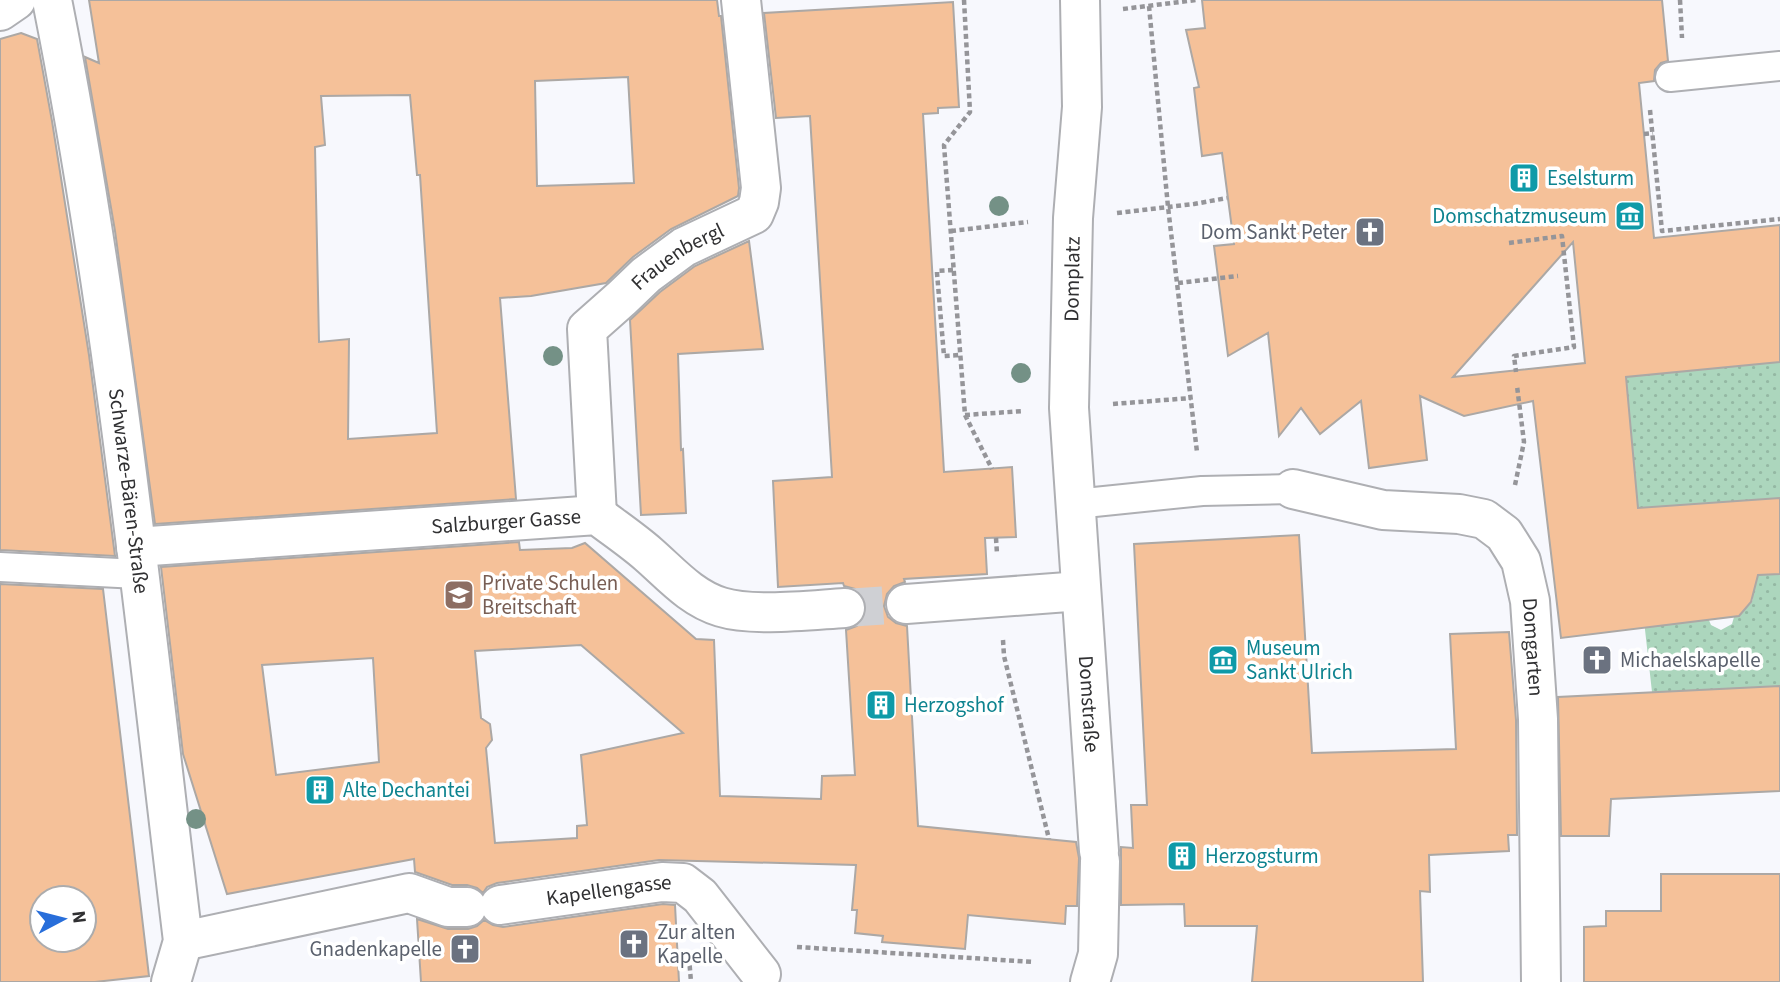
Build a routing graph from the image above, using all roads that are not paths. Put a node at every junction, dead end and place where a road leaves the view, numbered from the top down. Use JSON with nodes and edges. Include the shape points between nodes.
{"nodes":[{"id":1,"x":16,"y":0,"type":"edge"},
{"id":2,"x":52,"y":0,"type":"edge"},
{"id":3,"x":741,"y":0,"type":"edge"},
{"id":4,"x":1080,"y":0,"type":"edge"},
{"id":5,"x":0,"y":11,"type":"edge"},
{"id":6,"x":1780,"y":66,"type":"edge"},
{"id":7,"x":1682,"y":76,"type":"road end"},
{"id":8,"x":1293,"y":489,"type":"joint"},
{"id":9,"x":1075,"y":504,"type":"junction"},
{"id":10,"x":597,"y":515,"type":"junction"},
{"id":11,"x":137,"y":561,"type":"junction"},
{"id":12,"x":0,"y":567,"type":"edge"},
{"id":13,"x":1080,"y":575,"type":"junction"},
{"id":14,"x":906,"y":604,"type":"tunnel mouth"},
{"id":15,"x":845,"y":608,"type":"tunnel mouth"},
{"id":16,"x":183,"y":942,"type":"junction"},
{"id":17,"x":761,"y":974,"type":"dead end"},
{"id":18,"x":171,"y":982,"type":"edge"},
{"id":19,"x":1090,"y":982,"type":"edge"},
{"id":20,"x":1541,"y":982,"type":"edge"}],
"edges":[{"from":1,"to":5,"type":"street"},
{"from":2,"to":11,"type":"street","name":"Schwarze-Bären-Straße","via":[[100,270]]},
{"from":3,"to":10,"type":"street","name":"Frauenbergl","via":[[759,202],[754,214],[684,247],[646,275],[587,329]]},
{"from":4,"to":9,"type":"street","name":"Domplatz","via":[[1082,107],[1073,218],[1069,408]]},
{"from":6,"to":7,"type":"lane"},
{"from":8,"to":9,"type":"lane","via":[[1202,491]]},
{"from":8,"to":20,"type":"street","name":"Domgarten","via":[[1383,510],[1484,519],[1504,534],[1521,561],[1530,601],[1538,719]]},
{"from":9,"to":13,"type":"street","name":"Domplatz"},
{"from":10,"to":11,"type":"street","name":"Salzburger Gasse"},
{"from":10,"to":15,"type":"street","name":"Salzburger Gasse","via":[[696,596],[723,608],[755,612]]},
{"from":11,"to":12,"type":"lane"},
{"from":11,"to":16,"type":"street","name":"Schwarze-Bären-Straße"},
{"from":13,"to":14,"type":"street","via":[[1000,597]]},
{"from":13,"to":19,"type":"street","name":"Domstraße","via":[[1099,856],[1098,954]]},
{"from":16,"to":17,"type":"street","name":"Kapellengasse","via":[[410,893],[448,907],[484,906],[662,881],[683,883],[700,896]]},
{"from":16,"to":18,"type":"street","name":"Schwarze-Bären-Straße"}]}
